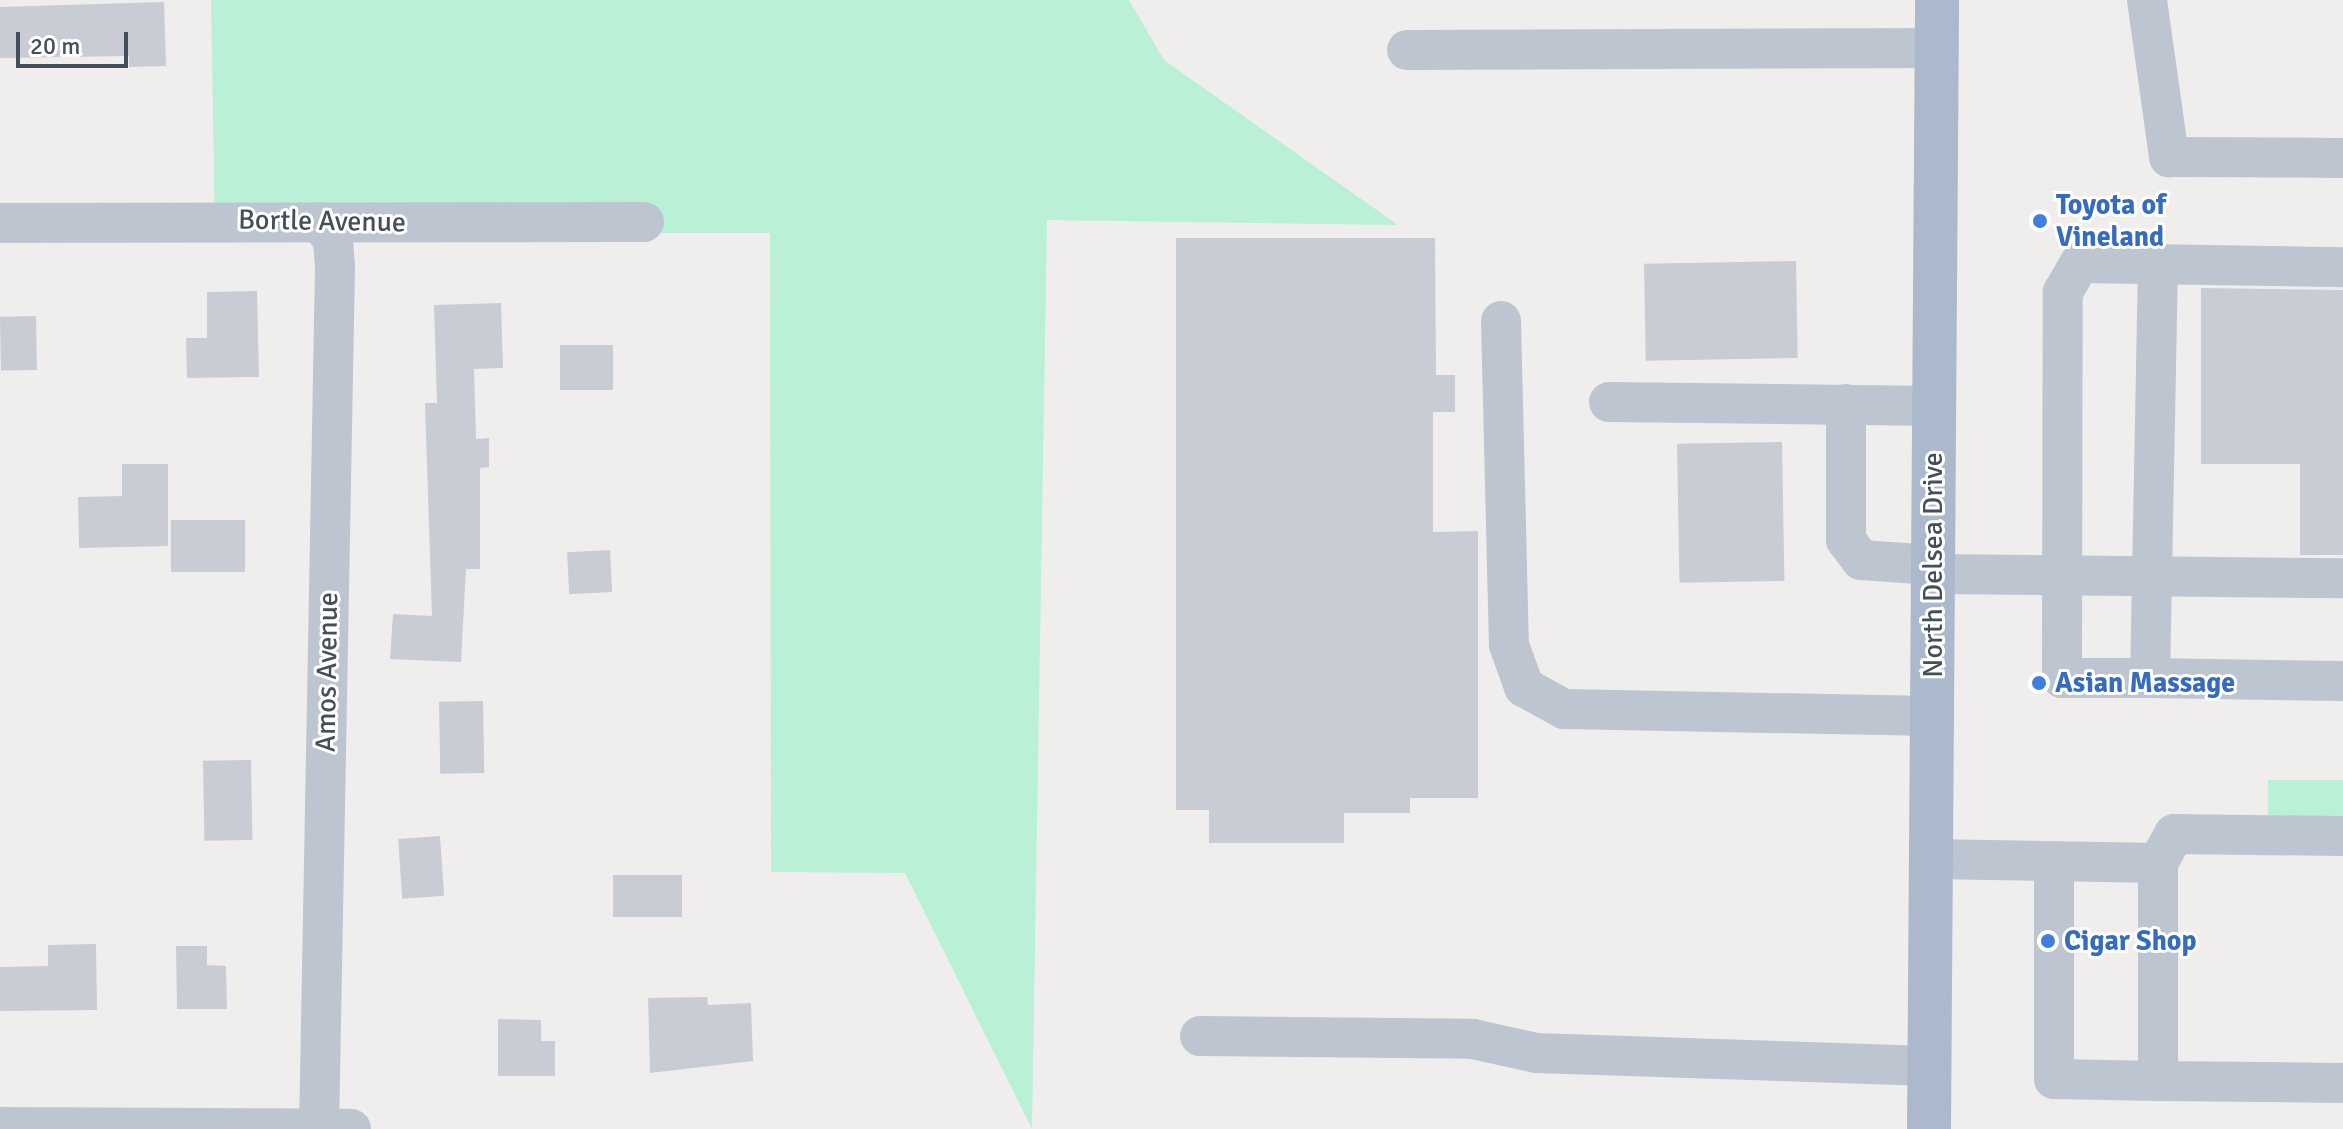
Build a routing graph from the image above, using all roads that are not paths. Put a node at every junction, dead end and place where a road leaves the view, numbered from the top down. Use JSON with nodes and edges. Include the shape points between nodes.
{"nodes":[{"id":1,"x":1937,"y":0,"type":"edge"},
{"id":2,"x":2147,"y":0,"type":"edge"},
{"id":3,"x":1936,"y":48,"type":"junction"},
{"id":4,"x":1407,"y":50,"type":"dead end"},
{"id":5,"x":2343,"y":158,"type":"edge"},
{"id":6,"x":319,"y":222,"type":"junction"},
{"id":7,"x":644,"y":222,"type":"dead end"},
{"id":8,"x":0,"y":223,"type":"edge"},
{"id":9,"x":2158,"y":264,"type":"junction"},
{"id":10,"x":2343,"y":267,"type":"edge"},
{"id":11,"x":1501,"y":321,"type":"dead end"},
{"id":12,"x":1609,"y":402,"type":"dead end"},
{"id":13,"x":1846,"y":404,"type":"junction"},
{"id":14,"x":1934,"y":406,"type":"junction"},
{"id":15,"x":1933,"y":570,"type":"junction"},
{"id":16,"x":2061,"y":576,"type":"junction"},
{"id":17,"x":2152,"y":576,"type":"junction"},
{"id":18,"x":2343,"y":578,"type":"edge"},
{"id":19,"x":2150,"y":678,"type":"junction"},
{"id":20,"x":2343,"y":681,"type":"edge"},
{"id":21,"x":1932,"y":716,"type":"junction"},
{"id":22,"x":2343,"y":836,"type":"edge"},
{"id":23,"x":1931,"y":859,"type":"junction"},
{"id":24,"x":2054,"y":861,"type":"junction"},
{"id":25,"x":2158,"y":863,"type":"junction"},
{"id":26,"x":1200,"y":1036,"type":"dead end"},
{"id":27,"x":1929,"y":1066,"type":"junction"},
{"id":28,"x":2158,"y":1081,"type":"junction"},
{"id":29,"x":2343,"y":1083,"type":"edge"},
{"id":30,"x":0,"y":1127,"type":"edge"},
{"id":31,"x":319,"y":1128,"type":"edge"},
{"id":32,"x":351,"y":1129,"type":"edge"},
{"id":33,"x":1929,"y":1129,"type":"edge"}],
"edges":[{"from":1,"to":3,"type":"main road","name":"North Delsea Drive"},
{"from":2,"to":5,"type":"street","via":[[2169,157]]},
{"from":3,"to":4,"type":"street"},
{"from":3,"to":14,"type":"main road","name":"North Delsea Drive"},
{"from":6,"to":7,"type":"street","name":"Bortle Avenue"},
{"from":6,"to":8,"type":"street","name":"Bortle Avenue"},
{"from":6,"to":31,"type":"street","name":"Amos Avenue","via":[[333,239],[335,267]]},
{"from":9,"to":10,"type":"street"},
{"from":9,"to":16,"type":"street","via":[[2080,263],[2063,292]]},
{"from":9,"to":17,"type":"street"},
{"from":11,"to":21,"type":"street","via":[[1509,645],[1524,687],[1564,709]]},
{"from":12,"to":13,"type":"street"},
{"from":13,"to":14,"type":"street"},
{"from":13,"to":15,"type":"street","via":[[1846,540],[1861,560]]},
{"from":14,"to":15,"type":"main road","name":"North Delsea Drive"},
{"from":15,"to":16,"type":"street"},
{"from":15,"to":21,"type":"main road","name":"North Delsea Drive"},
{"from":16,"to":17,"type":"street"},
{"from":16,"to":19,"type":"street","via":[[2062,678]]},
{"from":17,"to":18,"type":"street"},
{"from":17,"to":19,"type":"street"},
{"from":19,"to":20,"type":"street"},
{"from":21,"to":23,"type":"main road","name":"North Delsea Drive"},
{"from":22,"to":25,"type":"street","via":[[2174,834]]},
{"from":23,"to":24,"type":"street"},
{"from":23,"to":27,"type":"main road","name":"North Delsea Drive"},
{"from":24,"to":25,"type":"street"},
{"from":24,"to":28,"type":"street","via":[[2054,1079]]},
{"from":25,"to":28,"type":"street"},
{"from":26,"to":27,"type":"street","via":[[1473,1039],[1536,1053]]},
{"from":27,"to":33,"type":"main road","name":"North Delsea Drive"},
{"from":28,"to":29,"type":"street"},
{"from":30,"to":31,"type":"street"},
{"from":31,"to":32,"type":"street"}]}
